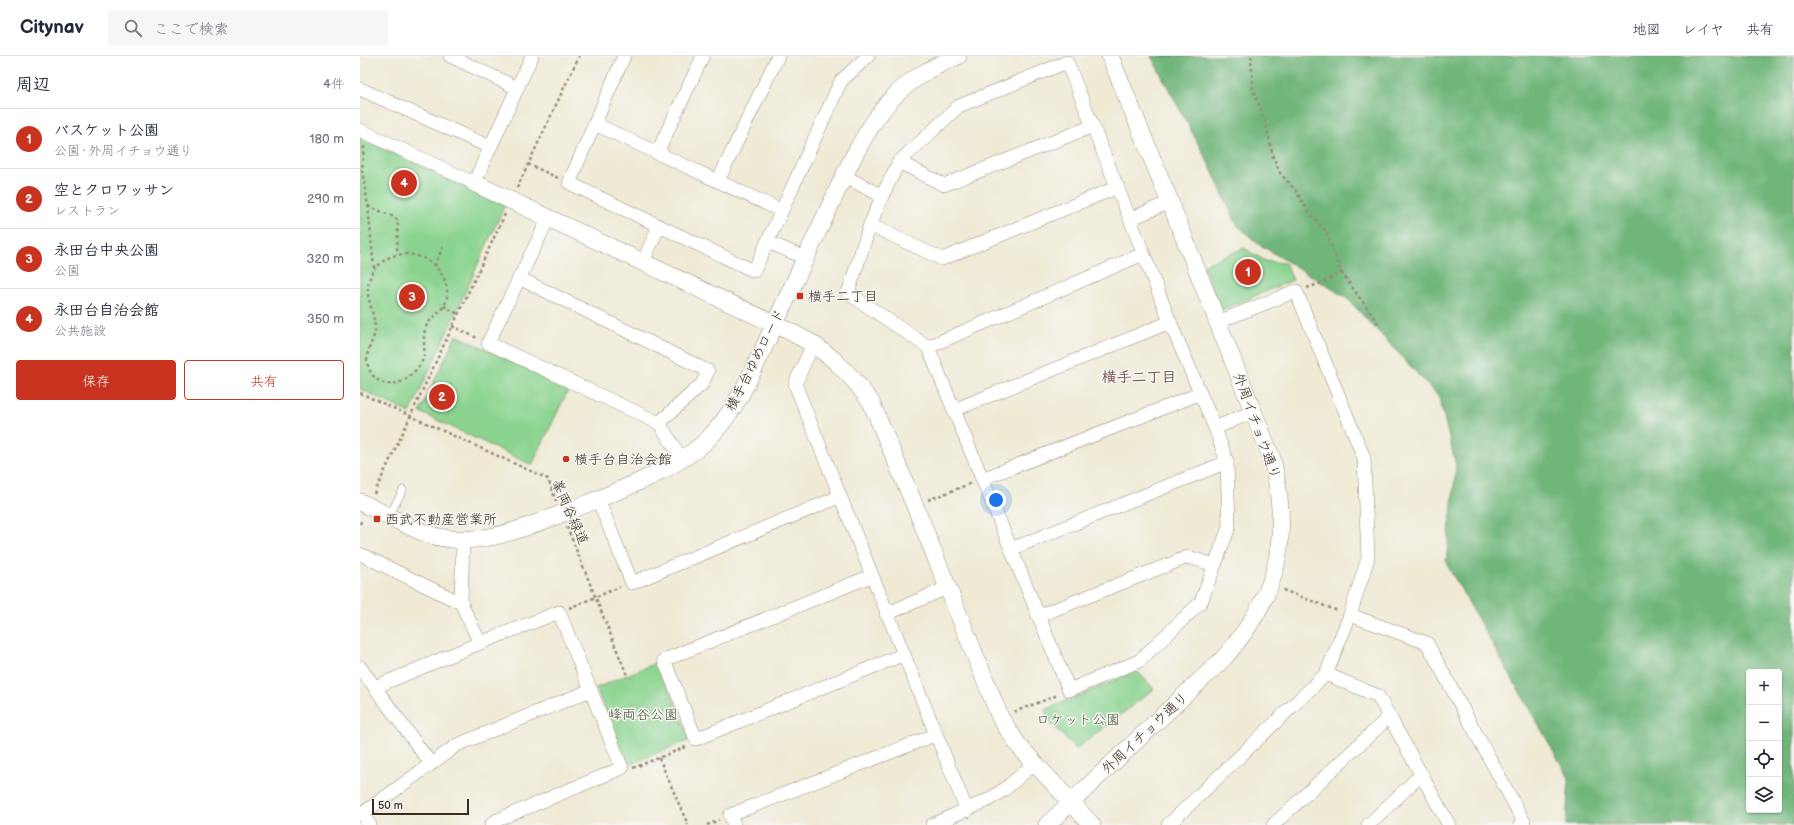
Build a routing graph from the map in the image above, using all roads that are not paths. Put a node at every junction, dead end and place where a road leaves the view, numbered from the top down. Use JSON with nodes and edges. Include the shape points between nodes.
{"nodes":[{"id":1,"x":532,"y":56,"type":"edge"},
{"id":2,"x":624,"y":56,"type":"edge"},
{"id":3,"x":703,"y":56,"type":"edge"},
{"id":4,"x":778,"y":56,"type":"edge"},
{"id":5,"x":868,"y":56,"type":"edge"},
{"id":6,"x":958,"y":56,"type":"edge"},
{"id":7,"x":1110,"y":56,"type":"edge"},
{"id":8,"x":455,"y":57,"type":"edge"},
{"id":9,"x":517,"y":88,"type":"junction"},
{"id":10,"x":360,"y":89,"type":"edge"},
{"id":11,"x":595,"y":124,"type":"junction"},
{"id":12,"x":1093,"y":126,"type":"junction"},
{"id":13,"x":365,"y":132,"type":"edge"},
{"id":14,"x":490,"y":147,"type":"junction"},
{"id":15,"x":657,"y":153,"type":"junction"},
{"id":16,"x":899,"y":162,"type":"junction"},
{"id":17,"x":844,"y":176,"type":"junction"},
{"id":18,"x":718,"y":181,"type":"junction"},
{"id":19,"x":474,"y":183,"type":"junction"},
{"id":20,"x":1118,"y":187,"type":"junction"},
{"id":21,"x":882,"y":196,"type":"junction"},
{"id":22,"x":1170,"y":202,"type":"junction"},
{"id":23,"x":782,"y":210,"type":"junction"},
{"id":24,"x":549,"y":217,"type":"junction"},
{"id":25,"x":1130,"y":219,"type":"junction"},
{"id":26,"x":870,"y":225,"type":"junction"},
{"id":27,"x":660,"y":226,"type":"junction"},
{"id":28,"x":768,"y":242,"type":"junction"},
{"id":29,"x":1143,"y":254,"type":"junction"},
{"id":30,"x":805,"y":258,"type":"junction"},
{"id":31,"x":643,"y":262,"type":"junction"},
{"id":32,"x":519,"y":278,"type":"junction"},
{"id":33,"x":1170,"y":322,"type":"junction"},
{"id":34,"x":1218,"y":322,"type":"junction"},
{"id":35,"x":775,"y":324,"type":"junction"},
{"id":36,"x":813,"y":344,"type":"junction"},
{"id":37,"x":928,"y":347,"type":"junction"},
{"id":38,"x":1199,"y":394,"type":"junction"},
{"id":39,"x":954,"y":410,"type":"junction"},
{"id":40,"x":1252,"y":412,"type":"junction"},
{"id":41,"x":659,"y":423,"type":"junction"},
{"id":42,"x":1215,"y":428,"type":"junction"},
{"id":43,"x":682,"y":459,"type":"junction"},
{"id":44,"x":1227,"y":462,"type":"junction"},
{"id":45,"x":982,"y":479,"type":"junction"},
{"id":46,"x":403,"y":490,"type":"dead end"},
{"id":47,"x":839,"y":497,"type":"junction"},
{"id":48,"x":598,"y":499,"type":"junction"},
{"id":49,"x":364,"y":504,"type":"edge"},
{"id":50,"x":389,"y":516,"type":"junction"},
{"id":51,"x":464,"y":541,"type":"junction"},
{"id":52,"x":1011,"y":549,"type":"junction"},
{"id":53,"x":360,"y":554,"type":"edge"},
{"id":54,"x":1215,"y":565,"type":"junction"},
{"id":55,"x":871,"y":576,"type":"junction"},
{"id":56,"x":947,"y":588,"type":"junction"},
{"id":57,"x":461,"y":603,"type":"junction"},
{"id":58,"x":886,"y":614,"type":"junction"},
{"id":59,"x":1350,"y":615,"type":"junction"},
{"id":60,"x":1038,"y":616,"type":"junction"},
{"id":61,"x":480,"y":643,"type":"junction"},
{"id":62,"x":902,"y":655,"type":"junction"},
{"id":63,"x":360,"y":667,"type":"edge"},
{"id":64,"x":1326,"y":674,"type":"junction"},
{"id":65,"x":376,"y":687,"type":"junction"},
{"id":66,"x":591,"y":690,"type":"junction"},
{"id":67,"x":1390,"y":716,"type":"junction"},
{"id":68,"x":935,"y":735,"type":"junction"},
{"id":69,"x":1035,"y":763,"type":"junction"},
{"id":70,"x":431,"y":764,"type":"junction"},
{"id":71,"x":1422,"y":774,"type":"junction"},
{"id":72,"x":1072,"y":802,"type":"junction"},
{"id":73,"x":967,"y":811,"type":"junction"},
{"id":74,"x":361,"y":813,"type":"edge"},
{"id":75,"x":370,"y":825,"type":"edge"},
{"id":76,"x":491,"y":825,"type":"edge"},
{"id":77,"x":734,"y":825,"type":"edge"},
{"id":78,"x":932,"y":825,"type":"edge"},
{"id":79,"x":1047,"y":825,"type":"edge"},
{"id":80,"x":1092,"y":825,"type":"edge"},
{"id":81,"x":1168,"y":825,"type":"edge"},
{"id":82,"x":1273,"y":825,"type":"edge"},
{"id":83,"x":1368,"y":825,"type":"edge"},
{"id":84,"x":1449,"y":825,"type":"edge"},
{"id":85,"x":1520,"y":825,"type":"edge"}],
"edges":[{"from":1,"to":9,"type":"street"},
{"from":2,"to":11,"type":"street"},
{"from":3,"to":15,"type":"street"},
{"from":4,"to":18,"type":"street"},
{"from":5,"to":23,"type":"street","via":[[841,82]]},
{"from":6,"to":17,"type":"street","name":"横手台ゆめロード","via":[[932,67],[914,79],[889,102],[870,128]]},
{"from":7,"to":22,"type":"street","name":"外周イチョウ通り"},
{"from":8,"to":9,"type":"street"},
{"from":9,"to":14,"type":"street"},
{"from":10,"to":14,"type":"street"},
{"from":11,"to":15,"type":"street"},
{"from":11,"to":27,"type":"street","via":[[569,183]]},
{"from":12,"to":16,"type":"street","via":[[944,186]]},
{"from":12,"to":16,"type":"street","via":[[1067,62],[959,106]]},
{"from":12,"to":20,"type":"street"},
{"from":13,"to":19,"type":"street"},
{"from":14,"to":19,"type":"street"},
{"from":15,"to":18,"type":"street"},
{"from":16,"to":21,"type":"street"},
{"from":17,"to":21,"type":"street"},
{"from":17,"to":30,"type":"street","name":"横手台ゆめロード"},
{"from":18,"to":23,"type":"street"},
{"from":19,"to":24,"type":"street"},
{"from":20,"to":25,"type":"street"},
{"from":20,"to":26,"type":"street","via":[[942,259]]},
{"from":21,"to":26,"type":"street"},
{"from":22,"to":25,"type":"street"},
{"from":22,"to":34,"type":"street","name":"外周イチョウ通り"},
{"from":23,"to":28,"type":"street"},
{"from":24,"to":31,"type":"street"},
{"from":24,"to":32,"type":"street"},
{"from":25,"to":29,"type":"street"},
{"from":26,"to":37,"type":"street","via":[[848,293]]},
{"from":27,"to":28,"type":"street","via":[[754,271]]},
{"from":27,"to":31,"type":"street"},
{"from":28,"to":30,"type":"street"},
{"from":29,"to":33,"type":"street"},
{"from":29,"to":37,"type":"street"},
{"from":30,"to":35,"type":"street","name":"横手台ゆめロード"},
{"from":31,"to":35,"type":"street"},
{"from":32,"to":41,"type":"street","via":[[488,343]]},
{"from":32,"to":41,"type":"street","via":[[708,371],[702,384]]},
{"from":33,"to":38,"type":"street"},
{"from":33,"to":39,"type":"street"},
{"from":34,"to":40,"type":"street","name":"外周イチョウ通り"},
{"from":34,"to":59,"type":"street","via":[[1296,291],[1364,458],[1368,558]]},
{"from":35,"to":36,"type":"street"},
{"from":35,"to":43,"type":"street","name":"横手台ゆめロード","via":[[733,409],[707,440]]},
{"from":36,"to":47,"type":"street","via":[[794,384]]},
{"from":36,"to":56,"type":"street","via":[[853,379],[871,402]]},
{"from":37,"to":39,"type":"street"},
{"from":38,"to":42,"type":"street"},
{"from":38,"to":45,"type":"street"},
{"from":39,"to":45,"type":"street"},
{"from":40,"to":42,"type":"street"},
{"from":40,"to":72,"type":"street","name":"外周イチョウ通り","via":[[1272,459],[1281,501],[1280,549],[1270,586],[1252,621],[1223,659]]},
{"from":41,"to":43,"type":"street"},
{"from":42,"to":44,"type":"street"},
{"from":43,"to":48,"type":"street","name":"横手台ゆめロード"},
{"from":44,"to":52,"type":"street"},
{"from":44,"to":54,"type":"street","via":[[1229,527]]},
{"from":45,"to":52,"type":"street"},
{"from":46,"to":50,"type":"lane"},
{"from":47,"to":48,"type":"street","via":[[632,583]]},
{"from":47,"to":55,"type":"street"},
{"from":48,"to":51,"type":"street","name":"横手台ゆめロード","via":[[494,537]]},
{"from":49,"to":50,"type":"street","name":"横手台ゆめロード"},
{"from":50,"to":51,"type":"street","name":"横手台ゆめロード","via":[[425,534]]},
{"from":51,"to":57,"type":"street"},
{"from":52,"to":60,"type":"street"},
{"from":53,"to":57,"type":"street"},
{"from":54,"to":60,"type":"street","via":[[1188,557]]},
{"from":54,"to":60,"type":"street","via":[[1201,602],[1139,661],[1069,690]]},
{"from":55,"to":58,"type":"street"},
{"from":55,"to":62,"type":"street","via":[[664,660],[696,739]]},
{"from":56,"to":58,"type":"street"},
{"from":56,"to":69,"type":"street","via":[[1000,717],[1018,745]]},
{"from":57,"to":61,"type":"street"},
{"from":58,"to":62,"type":"street"},
{"from":59,"to":64,"type":"street"},
{"from":59,"to":85,"type":"street","via":[[1427,642],[1524,822]]},
{"from":61,"to":65,"type":"street"},
{"from":61,"to":66,"type":"street","via":[[559,612]]},
{"from":62,"to":68,"type":"street"},
{"from":63,"to":65,"type":"street"},
{"from":64,"to":67,"type":"street","via":[[1378,696]]},
{"from":64,"to":81,"type":"street"},
{"from":65,"to":70,"type":"street"},
{"from":66,"to":70,"type":"street","via":[[457,745]]},
{"from":66,"to":76,"type":"street","via":[[622,768],[497,820]]},
{"from":67,"to":71,"type":"street"},
{"from":67,"to":82,"type":"street"},
{"from":68,"to":73,"type":"street"},
{"from":68,"to":77,"type":"street","via":[[730,815]]},
{"from":69,"to":72,"type":"street"},
{"from":69,"to":73,"type":"street","via":[[1005,789]]},
{"from":70,"to":74,"type":"street"},
{"from":71,"to":83,"type":"street"},
{"from":71,"to":84,"type":"street"},
{"from":72,"to":79,"type":"street","name":"外周イチョウ通り"},
{"from":72,"to":80,"type":"street"},
{"from":73,"to":78,"type":"street"},
{"from":74,"to":75,"type":"street"}]}
